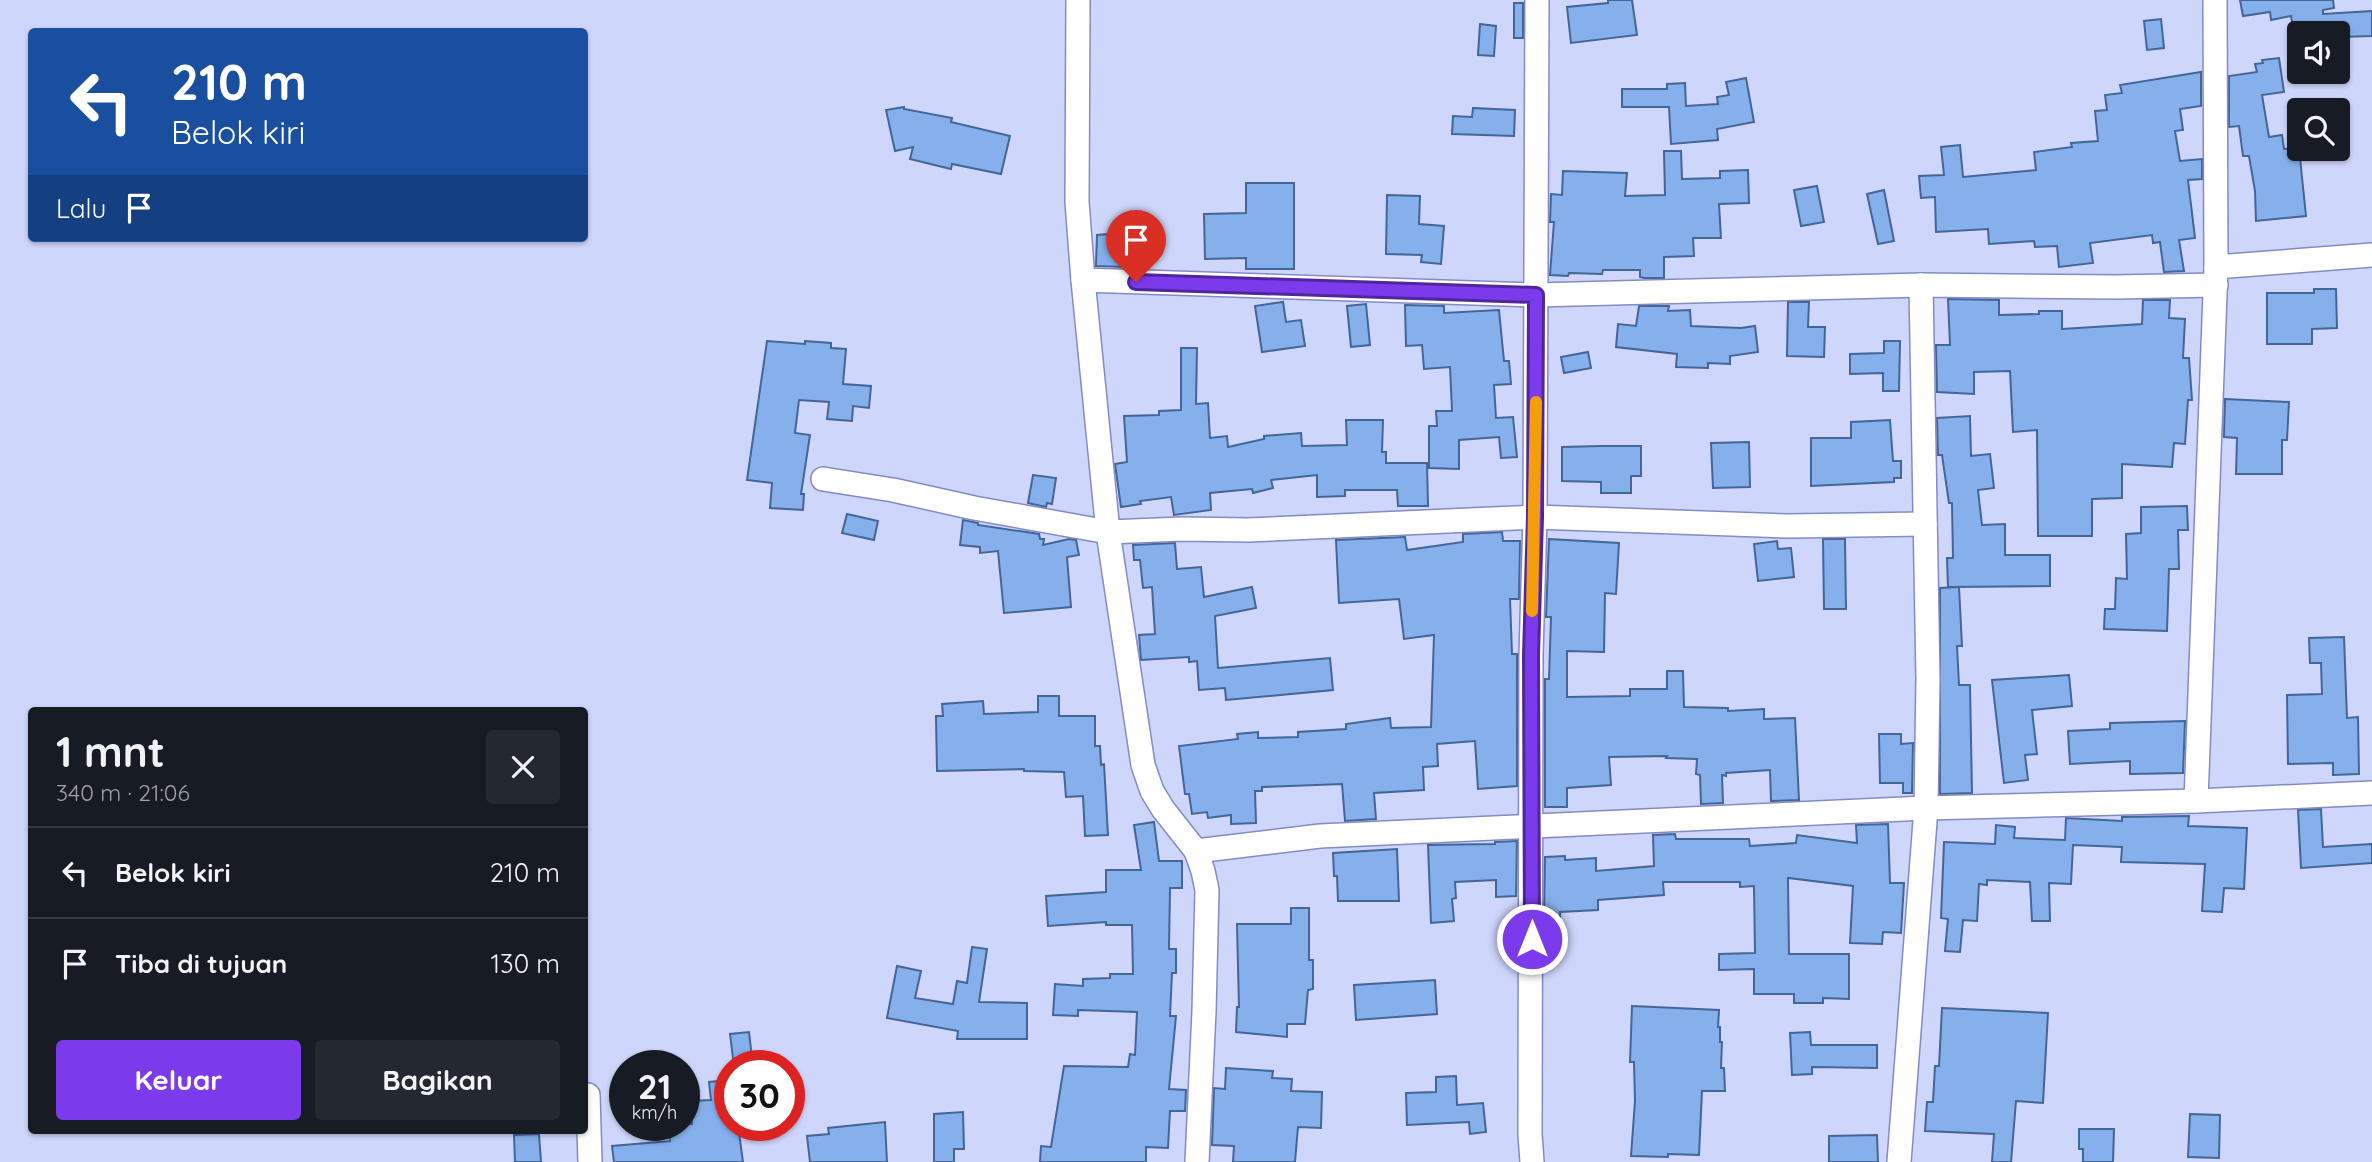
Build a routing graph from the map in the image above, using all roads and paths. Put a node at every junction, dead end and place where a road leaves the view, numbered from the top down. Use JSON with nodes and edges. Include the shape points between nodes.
{"nodes":[{"id":1,"x":1078,"y":0,"type":"edge"},
{"id":2,"x":1537,"y":0,"type":"edge"},
{"id":3,"x":2215,"y":0,"type":"edge"},
{"id":4,"x":2372,"y":255,"type":"edge"},
{"id":5,"x":2216,"y":276,"type":"junction"},
{"id":6,"x":1083,"y":280,"type":"junction"},
{"id":7,"x":1921,"y":285,"type":"junction"},
{"id":8,"x":1536,"y":295,"type":"junction"},
{"id":9,"x":823,"y":479,"type":"dead end"},
{"id":10,"x":1535,"y":517,"type":"junction"},
{"id":11,"x":1926,"y":524,"type":"junction"},
{"id":12,"x":1108,"y":532,"type":"junction"},
{"id":13,"x":2372,"y":793,"type":"edge"},
{"id":14,"x":2196,"y":801,"type":"junction"},
{"id":15,"x":1926,"y":808,"type":"junction"},
{"id":16,"x":1532,"y":828,"type":"junction"},
{"id":17,"x":1196,"y":851,"type":"junction"},
{"id":18,"x":588,"y":1095,"type":"dead end"},
{"id":19,"x":590,"y":1162,"type":"edge"},
{"id":20,"x":1197,"y":1162,"type":"edge"},
{"id":21,"x":1532,"y":1162,"type":"edge"},
{"id":22,"x":1899,"y":1162,"type":"edge"}],
"edges":[{"from":1,"to":6,"type":"street","via":[[1077,202]]},
{"from":2,"to":8,"type":"street"},
{"from":3,"to":5,"type":"street"},
{"from":4,"to":5,"type":"street"},
{"from":5,"to":7,"type":"street","via":[[2115,287]]},
{"from":5,"to":14,"type":"street"},
{"from":6,"to":8,"type":"street"},
{"from":6,"to":12,"type":"street"},
{"from":7,"to":8,"type":"street"},
{"from":7,"to":11,"type":"street"},
{"from":8,"to":10,"type":"street"},
{"from":9,"to":12,"type":"street"},
{"from":10,"to":11,"type":"street","via":[[1788,526]]},
{"from":10,"to":12,"type":"street"},
{"from":10,"to":16,"type":"street"},
{"from":11,"to":15,"type":"street"},
{"from":12,"to":17,"type":"street","via":[[1143,765],[1152,792]]},
{"from":13,"to":14,"type":"street"},
{"from":14,"to":15,"type":"street"},
{"from":15,"to":16,"type":"street"},
{"from":15,"to":22,"type":"street"},
{"from":16,"to":17,"type":"street","via":[[1320,836]]},
{"from":16,"to":21,"type":"street"},
{"from":17,"to":20,"type":"street","via":[[1206,890]]},
{"from":18,"to":19,"type":"street"}]}
